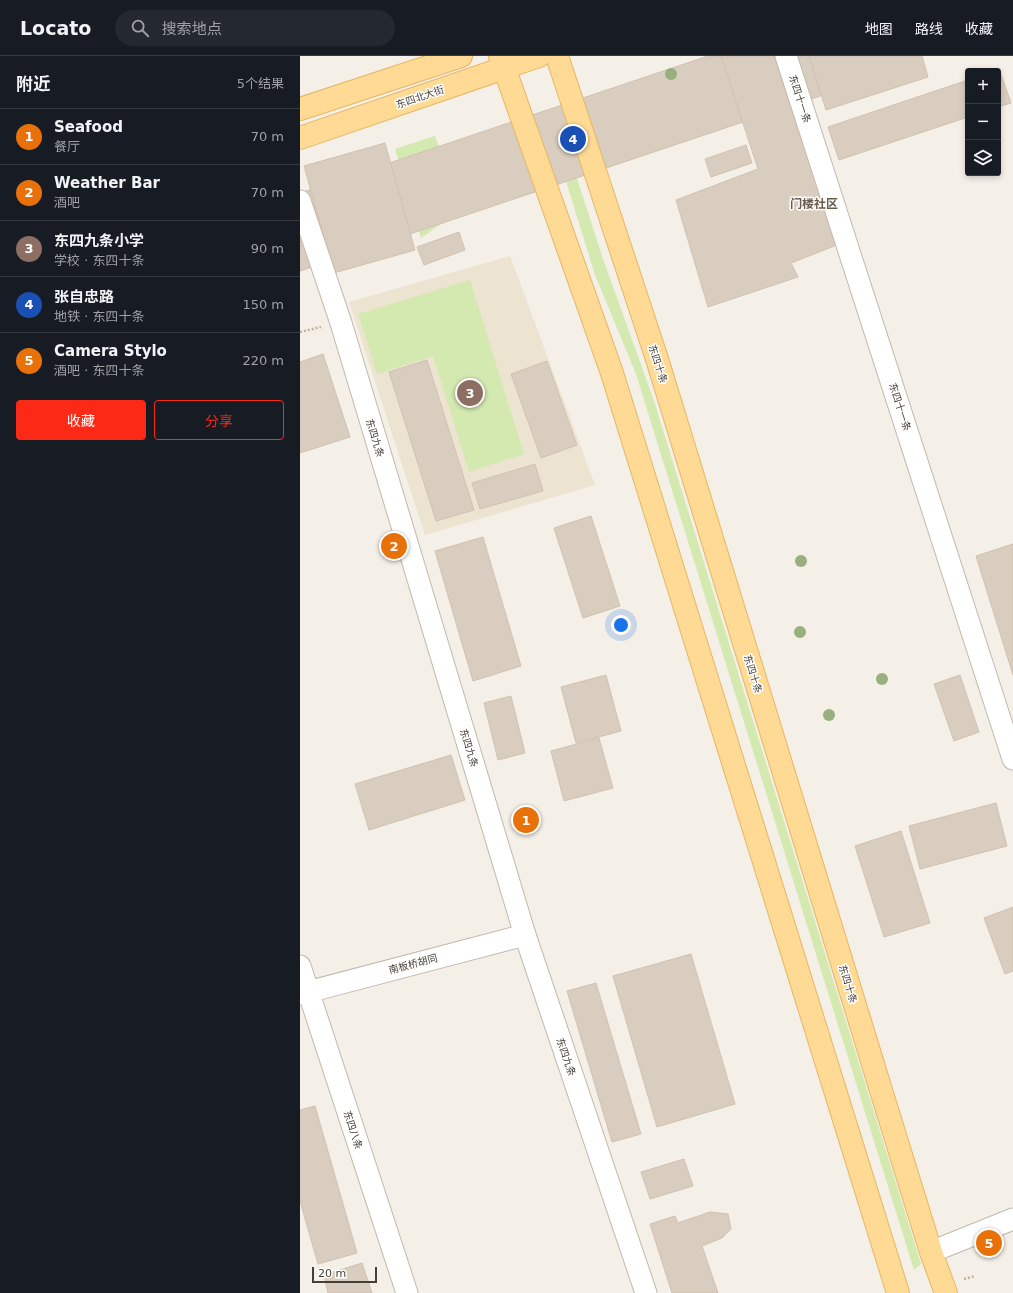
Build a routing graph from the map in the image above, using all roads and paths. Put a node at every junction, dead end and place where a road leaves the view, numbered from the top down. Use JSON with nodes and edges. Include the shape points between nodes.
{"nodes":[{"id":1,"x":461,"y":56,"type":"edge"},
{"id":2,"x":539,"y":56,"type":"edge"},
{"id":3,"x":557,"y":56,"type":"edge"},
{"id":4,"x":786,"y":56,"type":"edge"},
{"id":5,"x":502,"y":62,"type":"edge"},
{"id":6,"x":300,"y":109,"type":"edge"},
{"id":7,"x":300,"y":138,"type":"edge"},
{"id":8,"x":300,"y":200,"type":"edge"},
{"id":9,"x":1013,"y":759,"type":"edge"},
{"id":10,"x":525,"y":935,"type":"junction"},
{"id":11,"x":300,"y":966,"type":"edge"},
{"id":12,"x":304,"y":992,"type":"edge"},
{"id":13,"x":1013,"y":1219,"type":"edge"},
{"id":14,"x":931,"y":1252,"type":"junction"},
{"id":15,"x":407,"y":1293,"type":"edge"},
{"id":16,"x":646,"y":1293,"type":"edge"},
{"id":17,"x":898,"y":1293,"type":"edge"},
{"id":18,"x":946,"y":1293,"type":"edge"}],
"edges":[{"from":1,"to":6,"type":"main road"},
{"from":2,"to":5,"type":"main road","name":"东四北大街"},
{"from":3,"to":14,"type":"main road","name":"东四十条","via":[[659,366]]},
{"from":4,"to":9,"type":"lane","name":"东四十一条"},
{"from":5,"to":7,"type":"main road","name":"东四北大街"},
{"from":5,"to":17,"type":"main road","via":[[612,373]]},
{"from":8,"to":10,"type":"lane","name":"东四九条","via":[[340,323]]},
{"from":10,"to":12,"type":"lane","name":"南板桥胡同"},
{"from":10,"to":16,"type":"lane","name":"东四九条"},
{"from":11,"to":12,"type":"lane","name":"东四八条"},
{"from":12,"to":15,"type":"lane","name":"东四八条"},
{"from":13,"to":14,"type":"lane"},
{"from":14,"to":18,"type":"main road","name":"东四十条"}]}
